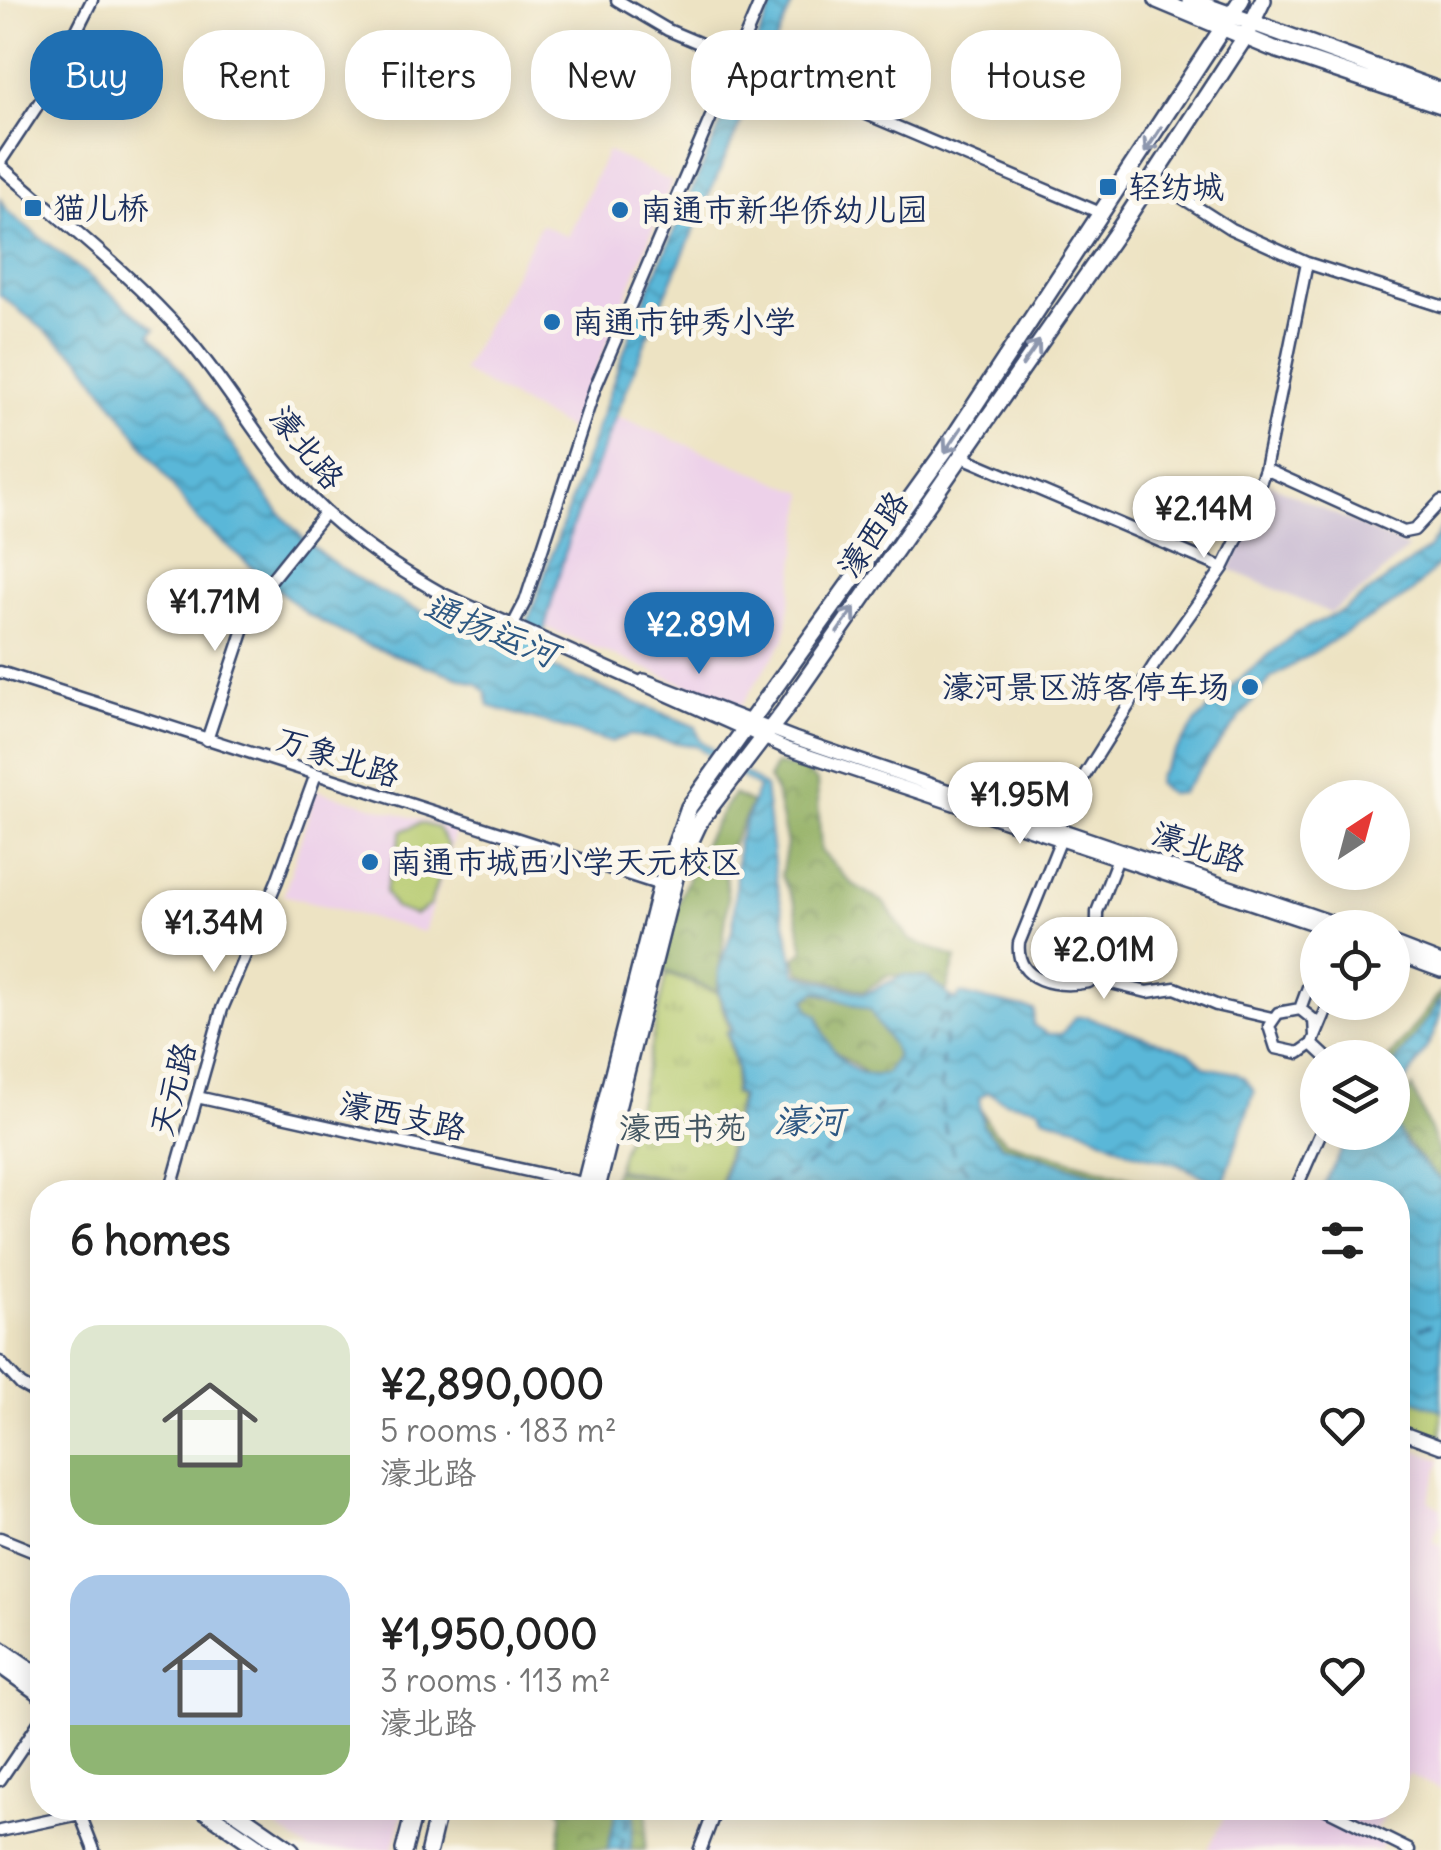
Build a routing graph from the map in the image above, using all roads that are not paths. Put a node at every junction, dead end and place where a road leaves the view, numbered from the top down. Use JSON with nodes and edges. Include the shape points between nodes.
{"nodes":[{"id":1,"x":92,"y":0,"type":"edge"},
{"id":2,"x":617,"y":0,"type":"edge"},
{"id":3,"x":761,"y":0,"type":"edge"},
{"id":4,"x":1156,"y":0,"type":"edge"},
{"id":5,"x":1190,"y":0,"type":"edge"},
{"id":6,"x":1241,"y":0,"type":"edge"},
{"id":7,"x":1264,"y":0,"type":"edge"},
{"id":8,"x":1228,"y":23,"type":"junction"},
{"id":9,"x":750,"y":30,"type":"edge"},
{"id":10,"x":1248,"y":31,"type":"junction"},
{"id":11,"x":691,"y":39,"type":"edge"},
{"id":12,"x":1441,"y":91,"type":"edge"},
{"id":13,"x":1441,"y":105,"type":"edge"},
{"id":14,"x":712,"y":120,"type":"edge"},
{"id":15,"x":882,"y":120,"type":"edge"},
{"id":16,"x":0,"y":164,"type":"edge"},
{"id":17,"x":1152,"y":180,"type":"junction"},
{"id":18,"x":1103,"y":214,"type":"junction"},
{"id":19,"x":1307,"y":263,"type":"junction"},
{"id":20,"x":1441,"y":306,"type":"edge"},
{"id":21,"x":960,"y":456,"type":"junction"},
{"id":22,"x":1265,"y":469,"type":"junction"},
{"id":23,"x":1441,"y":501,"type":"edge"},
{"id":24,"x":324,"y":514,"type":"junction"},
{"id":25,"x":1223,"y":568,"type":"junction"},
{"id":26,"x":516,"y":626,"type":"junction"},
{"id":27,"x":0,"y":672,"type":"edge"},
{"id":28,"x":747,"y":726,"type":"junction"},
{"id":29,"x":766,"y":734,"type":"junction"},
{"id":30,"x":208,"y":740,"type":"junction"},
{"id":31,"x":315,"y":777,"type":"junction"},
{"id":32,"x":1050,"y":831,"type":"junction"},
{"id":33,"x":1061,"y":839,"type":"junction"},
{"id":34,"x":1118,"y":858,"type":"junction"},
{"id":35,"x":661,"y":885,"type":"junction"},
{"id":36,"x":1300,"y":912,"type":"edge"},
{"id":37,"x":1300,"y":920,"type":"edge"},
{"id":38,"x":1410,"y":950,"type":"edge"},
{"id":39,"x":1410,"y":960,"type":"edge"},
{"id":40,"x":1441,"y":962,"type":"edge"},
{"id":41,"x":1441,"y":971,"type":"edge"},
{"id":42,"x":1096,"y":972,"type":"junction"},
{"id":43,"x":1300,"y":1009,"type":"edge"},
{"id":44,"x":1272,"y":1018,"type":"junction"},
{"id":45,"x":1314,"y":1020,"type":"edge"},
{"id":46,"x":1322,"y":1020,"type":"edge"},
{"id":47,"x":1314,"y":1040,"type":"joint"},
{"id":48,"x":1300,"y":1049,"type":"edge"},
{"id":49,"x":197,"y":1097,"type":"junction"},
{"id":50,"x":1312,"y":1150,"type":"edge"},
{"id":51,"x":173,"y":1180,"type":"edge"},
{"id":52,"x":552,"y":1180,"type":"edge"},
{"id":53,"x":593,"y":1180,"type":"edge"},
{"id":54,"x":593,"y":1180,"type":"edge"},
{"id":55,"x":1300,"y":1180,"type":"edge"},
{"id":56,"x":0,"y":1362,"type":"edge"},
{"id":57,"x":30,"y":1390,"type":"edge"},
{"id":58,"x":1410,"y":1435,"type":"edge"},
{"id":59,"x":1441,"y":1447,"type":"edge"},
{"id":60,"x":0,"y":1538,"type":"edge"},
{"id":61,"x":30,"y":1550,"type":"edge"},
{"id":62,"x":0,"y":1649,"type":"edge"},
{"id":63,"x":0,"y":1665,"type":"edge"},
{"id":64,"x":30,"y":1670,"type":"edge"},
{"id":65,"x":30,"y":1686,"type":"edge"},
{"id":66,"x":30,"y":1736,"type":"edge"},
{"id":67,"x":0,"y":1780,"type":"edge"},
{"id":68,"x":52,"y":1820,"type":"edge"},
{"id":69,"x":82,"y":1820,"type":"edge"},
{"id":70,"x":218,"y":1820,"type":"edge"},
{"id":71,"x":247,"y":1820,"type":"edge"},
{"id":72,"x":413,"y":1820,"type":"edge"},
{"id":73,"x":436,"y":1820,"type":"edge"},
{"id":74,"x":711,"y":1820,"type":"edge"},
{"id":75,"x":1347,"y":1820,"type":"edge"},
{"id":76,"x":0,"y":1831,"type":"edge"},
{"id":77,"x":1404,"y":1849,"type":"edge"},
{"id":78,"x":94,"y":1850,"type":"edge"},
{"id":79,"x":262,"y":1850,"type":"edge"},
{"id":80,"x":291,"y":1850,"type":"edge"},
{"id":81,"x":404,"y":1850,"type":"edge"},
{"id":82,"x":428,"y":1850,"type":"edge"},
{"id":83,"x":700,"y":1850,"type":"edge"}],
"edges":[{"from":1,"to":16,"type":"street"},
{"from":2,"to":11,"type":"street"},
{"from":3,"to":9,"type":"street"},
{"from":4,"to":8,"type":"main road"},
{"from":5,"to":8,"type":"main road"},
{"from":6,"to":8,"type":"main road","name":"濠西路"},
{"from":7,"to":10,"type":"main road","name":"濠西路"},
{"from":8,"to":10,"type":"main road"},
{"from":8,"to":18,"type":"main road","name":"濠西路","one_way":true},
{"from":10,"to":12,"type":"main road"},
{"from":10,"to":13,"type":"main road"},
{"from":10,"to":17,"type":"main road","name":"濠西路"},
{"from":14,"to":26,"type":"street","via":[[595,388]]},
{"from":15,"to":18,"type":"street"},
{"from":16,"to":24,"type":"street","name":"濠北路","via":[[184,334]]},
{"from":17,"to":19,"type":"street","via":[[1230,229]]},
{"from":21,"to":17,"type":"main road","name":"濠西路","one_way":true},
{"from":18,"to":28,"type":"main road","name":"濠西路","one_way":true,"via":[[892,528]]},
{"from":19,"to":20,"type":"street"},
{"from":19,"to":22,"type":"street"},
{"from":21,"to":25,"type":"street"},
{"from":29,"to":21,"type":"main road","name":"濠西路","one_way":true},
{"from":22,"to":23,"type":"street","via":[[1404,532]]},
{"from":22,"to":25,"type":"street"},
{"from":24,"to":26,"type":"street","name":"濠北路","via":[[395,568]]},
{"from":24,"to":30,"type":"street","via":[[266,586],[246,623]]},
{"from":25,"to":32,"type":"street"},
{"from":26,"to":28,"type":"street","name":"濠北路"},
{"from":27,"to":30,"type":"street","name":"万象北路"},
{"from":28,"to":29,"type":"street","name":"濠北路"},
{"from":28,"to":35,"type":"main road","name":"濠西路","via":[[680,824]]},
{"from":29,"to":32,"type":"street","name":"濠北路"},
{"from":29,"to":53,"type":"main road","name":"濠西路","via":[[696,828],[677,870]]},
{"from":30,"to":31,"type":"street","name":"万象北路"},
{"from":31,"to":35,"type":"street","name":"万象北路"},
{"from":31,"to":49,"type":"street","name":"天元路","via":[[222,1009]]},
{"from":32,"to":33,"type":"street","name":"濠北路"},
{"from":32,"to":36,"type":"street","name":"濠北路"},
{"from":33,"to":34,"type":"street","name":"濠北路"},
{"from":33,"to":42,"type":"street","via":[[1017,961],[1040,980],[1078,984]]},
{"from":34,"to":37,"type":"street","name":"濠北路"},
{"from":34,"to":42,"type":"street","via":[[1097,912]]},
{"from":35,"to":54,"type":"main road","name":"濠西路"},
{"from":38,"to":40,"type":"street"},
{"from":39,"to":41,"type":"street"},
{"from":42,"to":44,"type":"street","via":[[1106,982],[1147,992],[1175,988]]},
{"from":43,"to":44,"type":"street"},
{"from":44,"to":48,"type":"street","via":[[1269,1034],[1276,1048],[1291,1054]]},
{"from":45,"to":47,"type":"street"},
{"from":46,"to":47,"type":"street"},
{"from":49,"to":51,"type":"street","name":"天元路"},
{"from":49,"to":52,"type":"street","name":"濠西支路"},
{"from":50,"to":55,"type":"street"},
{"from":56,"to":57,"type":"street"},
{"from":58,"to":59,"type":"street"},
{"from":60,"to":61,"type":"street"},
{"from":62,"to":64,"type":"main road"},
{"from":63,"to":65,"type":"main road"},
{"from":66,"to":67,"type":"street"},
{"from":68,"to":76,"type":"street"},
{"from":69,"to":78,"type":"street"},
{"from":70,"to":79,"type":"main road"},
{"from":71,"to":80,"type":"main road"},
{"from":72,"to":81,"type":"main road"},
{"from":73,"to":82,"type":"main road"},
{"from":74,"to":83,"type":"street"},
{"from":75,"to":77,"type":"street"}]}
